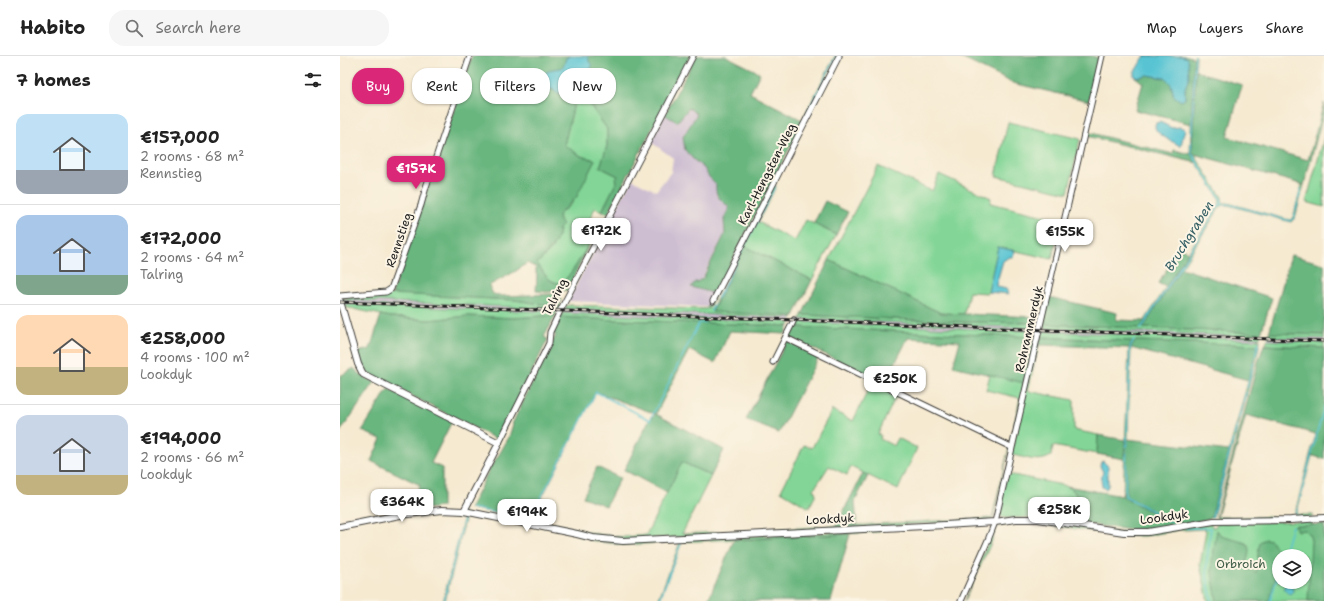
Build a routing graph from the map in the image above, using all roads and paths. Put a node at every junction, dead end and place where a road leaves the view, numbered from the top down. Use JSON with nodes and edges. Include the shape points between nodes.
{"nodes":[{"id":1,"x":470,"y":56,"type":"edge"},
{"id":2,"x":693,"y":56,"type":"edge"},
{"id":3,"x":839,"y":56,"type":"edge"},
{"id":4,"x":1102,"y":56,"type":"edge"},
{"id":5,"x":340,"y":296,"type":"edge"},
{"id":6,"x":340,"y":301,"type":"edge"},
{"id":7,"x":713,"y":301,"type":"dead end"},
{"id":8,"x":794,"y":320,"type":"dead end"},
{"id":9,"x":786,"y":338,"type":"junction"},
{"id":10,"x":772,"y":362,"type":"dead end"},
{"id":11,"x":499,"y":443,"type":"junction"},
{"id":12,"x":1011,"y":447,"type":"junction"},
{"id":13,"x":464,"y":511,"type":"junction"},
{"id":14,"x":1324,"y":518,"type":"edge"},
{"id":15,"x":994,"y":522,"type":"junction"},
{"id":16,"x":340,"y":527,"type":"edge"},
{"id":17,"x":961,"y":601,"type":"edge"}],
"edges":[{"from":1,"to":5,"type":"street","name":"Rennstieg","via":[[391,289],[386,292]]},
{"from":2,"to":11,"type":"street","name":"Talring","via":[[560,311],[550,332],[549,343]]},
{"from":3,"to":7,"type":"street","name":"Karl-Hengsten-Weg"},
{"from":4,"to":12,"type":"street","name":"Rohrammerdyk"},
{"from":6,"to":11,"type":"street","via":[[363,374]]},
{"from":8,"to":9,"type":"street"},
{"from":9,"to":10,"type":"street"},
{"from":9,"to":12,"type":"street"},
{"from":11,"to":13,"type":"street","name":"Talring"},
{"from":12,"to":15,"type":"street","name":"Rohrammerdyk"},
{"from":13,"to":15,"type":"street","name":"Lookdyk","via":[[593,538],[623,541]]},
{"from":13,"to":16,"type":"street","name":"Lookdyk","via":[[442,510],[400,515]]},
{"from":14,"to":15,"type":"street","name":"Lookdyk","via":[[1214,520],[1148,532],[1124,532],[1038,519]]},
{"from":15,"to":17,"type":"street","name":"Rohrammerdyk"}]}
